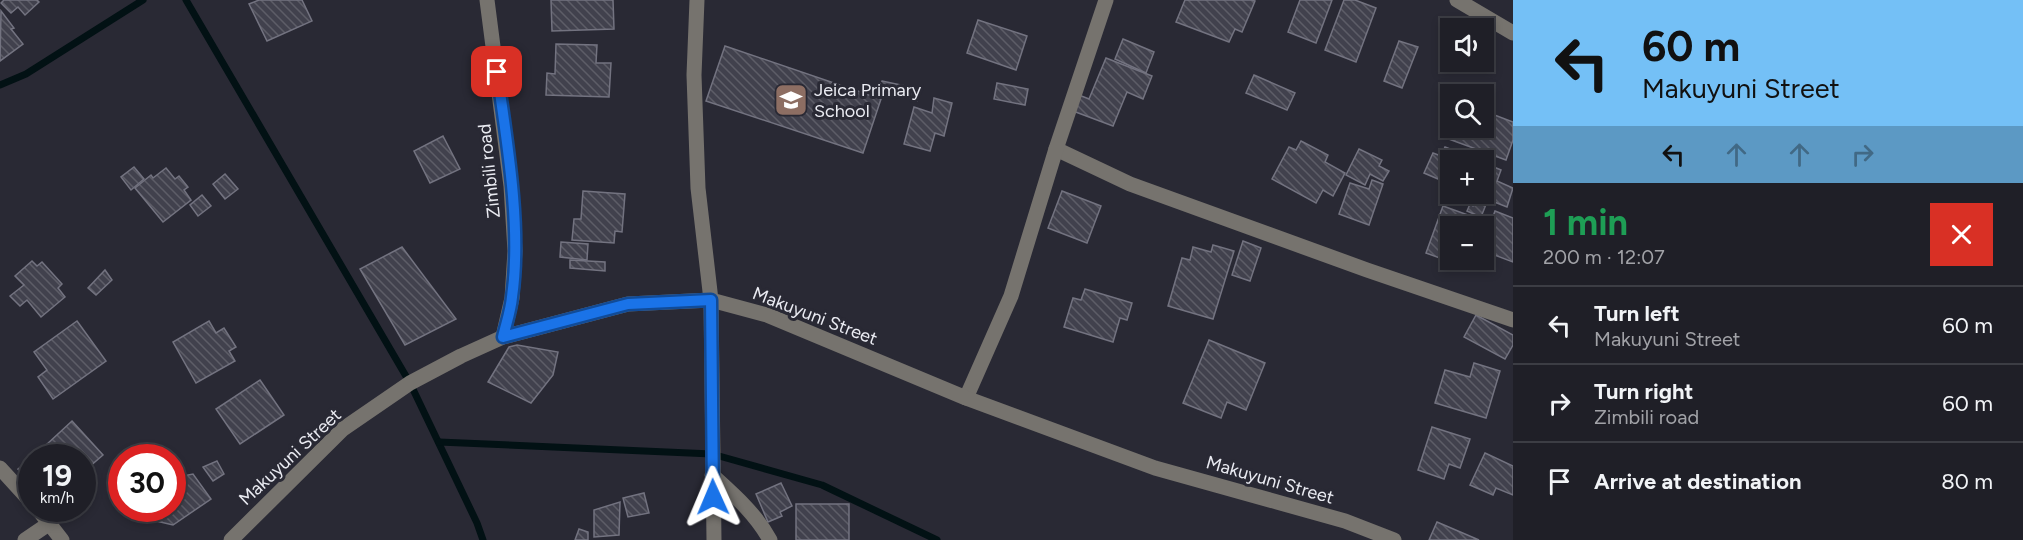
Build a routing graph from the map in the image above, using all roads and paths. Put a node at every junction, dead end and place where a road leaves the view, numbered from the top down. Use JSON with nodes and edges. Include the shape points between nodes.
{"nodes":[{"id":1,"x":487,"y":0,"type":"edge"},
{"id":2,"x":697,"y":0,"type":"edge"},
{"id":3,"x":1106,"y":0,"type":"edge"},
{"id":4,"x":1457,"y":0,"type":"edge"},
{"id":5,"x":1513,"y":33,"type":"edge"},
{"id":6,"x":1056,"y":149,"type":"junction"},
{"id":7,"x":711,"y":300,"type":"junction"},
{"id":8,"x":1513,"y":320,"type":"edge"},
{"id":9,"x":503,"y":337,"type":"junction"},
{"id":10,"x":966,"y":398,"type":"junction"},
{"id":11,"x":0,"y":468,"type":"edge"},
{"id":12,"x":712,"y":476,"type":"junction"},
{"id":13,"x":18,"y":488,"type":"edge"},
{"id":14,"x":50,"y":523,"type":"joint"},
{"id":15,"x":25,"y":540,"type":"edge"},
{"id":16,"x":62,"y":540,"type":"edge"},
{"id":17,"x":231,"y":540,"type":"edge"},
{"id":18,"x":714,"y":540,"type":"edge"},
{"id":19,"x":770,"y":540,"type":"edge"},
{"id":20,"x":1394,"y":540,"type":"edge"}],
"edges":[{"from":1,"to":9,"type":"street","name":"Zimbili road","via":[[511,186],[515,251],[512,298]]},
{"from":2,"to":7,"type":"street","via":[[694,75],[698,188]]},
{"from":3,"to":6,"type":"street"},
{"from":4,"to":5,"type":"street"},
{"from":6,"to":8,"type":"street","via":[[1130,184]]},
{"from":6,"to":10,"type":"street","via":[[1011,296]]},
{"from":7,"to":9,"type":"street","name":"Makuyuni Street","via":[[628,304]]},
{"from":7,"to":10,"type":"street","name":"Makuyuni Street","via":[[766,315]]},
{"from":7,"to":12,"type":"street"},
{"from":9,"to":17,"type":"street","name":"Makuyuni Street","via":[[410,383],[344,429]]},
{"from":10,"to":20,"type":"street","name":"Makuyuni Street","via":[[1155,468],[1345,521]]},
{"from":11,"to":13,"type":"street"},
{"from":12,"to":18,"type":"street"},
{"from":12,"to":19,"type":"street","via":[[745,506]]},
{"from":14,"to":15,"type":"street"},
{"from":14,"to":16,"type":"street"}]}
